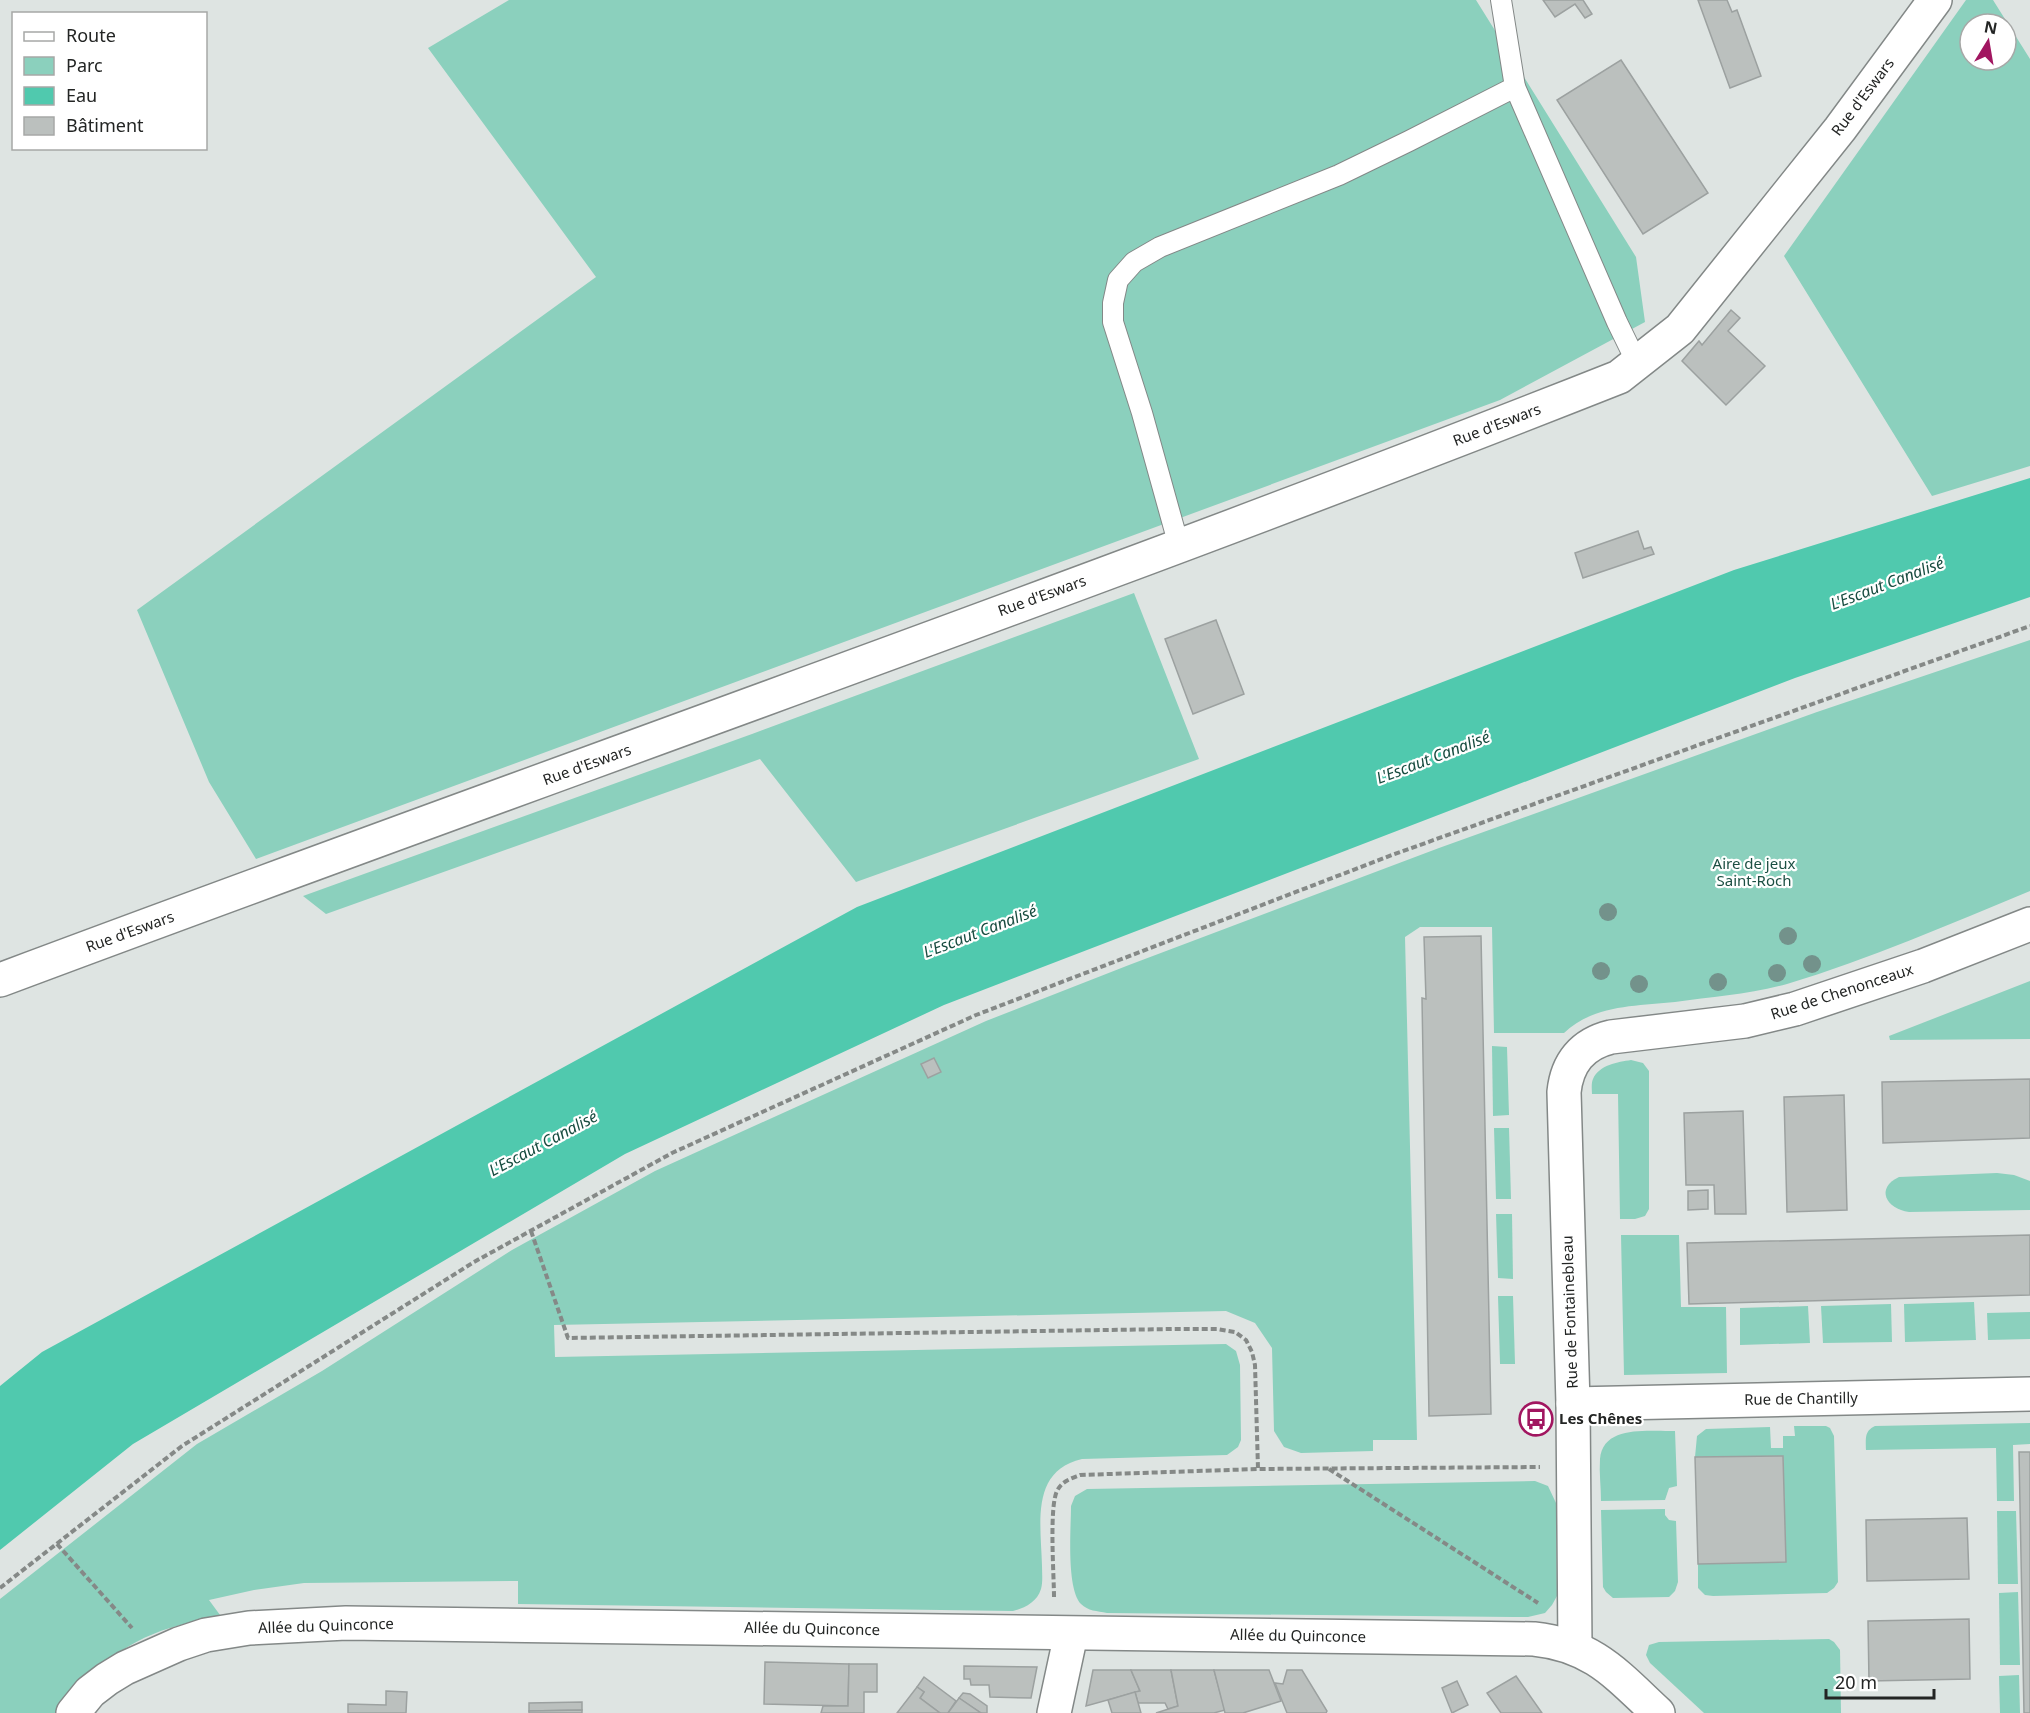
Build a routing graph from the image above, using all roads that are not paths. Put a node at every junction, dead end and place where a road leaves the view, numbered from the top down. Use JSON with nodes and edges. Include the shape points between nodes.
{"nodes":[{"id":1,"x":1502,"y":0,"type":"edge"},
{"id":2,"x":1935,"y":0,"type":"edge"},
{"id":3,"x":1515,"y":87,"type":"junction"},
{"id":4,"x":1637,"y":363,"type":"junction"},
{"id":5,"x":1179,"y":546,"type":"junction"},
{"id":6,"x":2030,"y":924,"type":"edge"},
{"id":7,"x":0,"y":980,"type":"edge"},
{"id":8,"x":1580,"y":1053,"type":"joint"},
{"id":9,"x":2030,"y":1395,"type":"edge"},
{"id":10,"x":1573,"y":1404,"type":"junction"},
{"id":11,"x":1063,"y":1634,"type":"junction"},
{"id":12,"x":1575,"y":1637,"type":"junction"},
{"id":13,"x":73,"y":1713,"type":"edge"},
{"id":14,"x":1054,"y":1713,"type":"edge"},
{"id":15,"x":1658,"y":1713,"type":"edge"}],
"edges":[{"from":1,"to":3,"type":"lane"},
{"from":2,"to":4,"type":"street","name":"Rue d'Eswars","via":[[1839,129],[1680,329]]},
{"from":3,"to":4,"type":"lane"},
{"from":3,"to":5,"type":"lane","via":[[1339,174],[1160,247],[1134,262],[1118,280],[1113,322]]},
{"from":4,"to":5,"type":"street","name":"Rue d'Eswars","via":[[1619,377]]},
{"from":5,"to":7,"type":"street","name":"Rue d'Eswars"},
{"from":6,"to":8,"type":"street","name":"Rue de Chenonceaux","via":[[1923,966],[1794,1009],[1745,1021],[1611,1037],[1597,1040]]},
{"from":8,"to":10,"type":"street","name":"Rue de Fontainebleau","via":[[1572,1062],[1564,1092]]},
{"from":9,"to":10,"type":"street","name":"Rue de Chantilly"},
{"from":10,"to":12,"type":"street","name":"Rue de Fontainebleau"},
{"from":11,"to":12,"type":"street","name":"Allée du Quinconce","via":[[1548,1641]]},
{"from":11,"to":13,"type":"street","name":"Allée du Quinconce","via":[[320,1624],[249,1628],[206,1635],[125,1668],[90,1692]]},
{"from":11,"to":14,"type":"street"},
{"from":12,"to":15,"type":"street","name":"Allée du Quinconce"}]}
